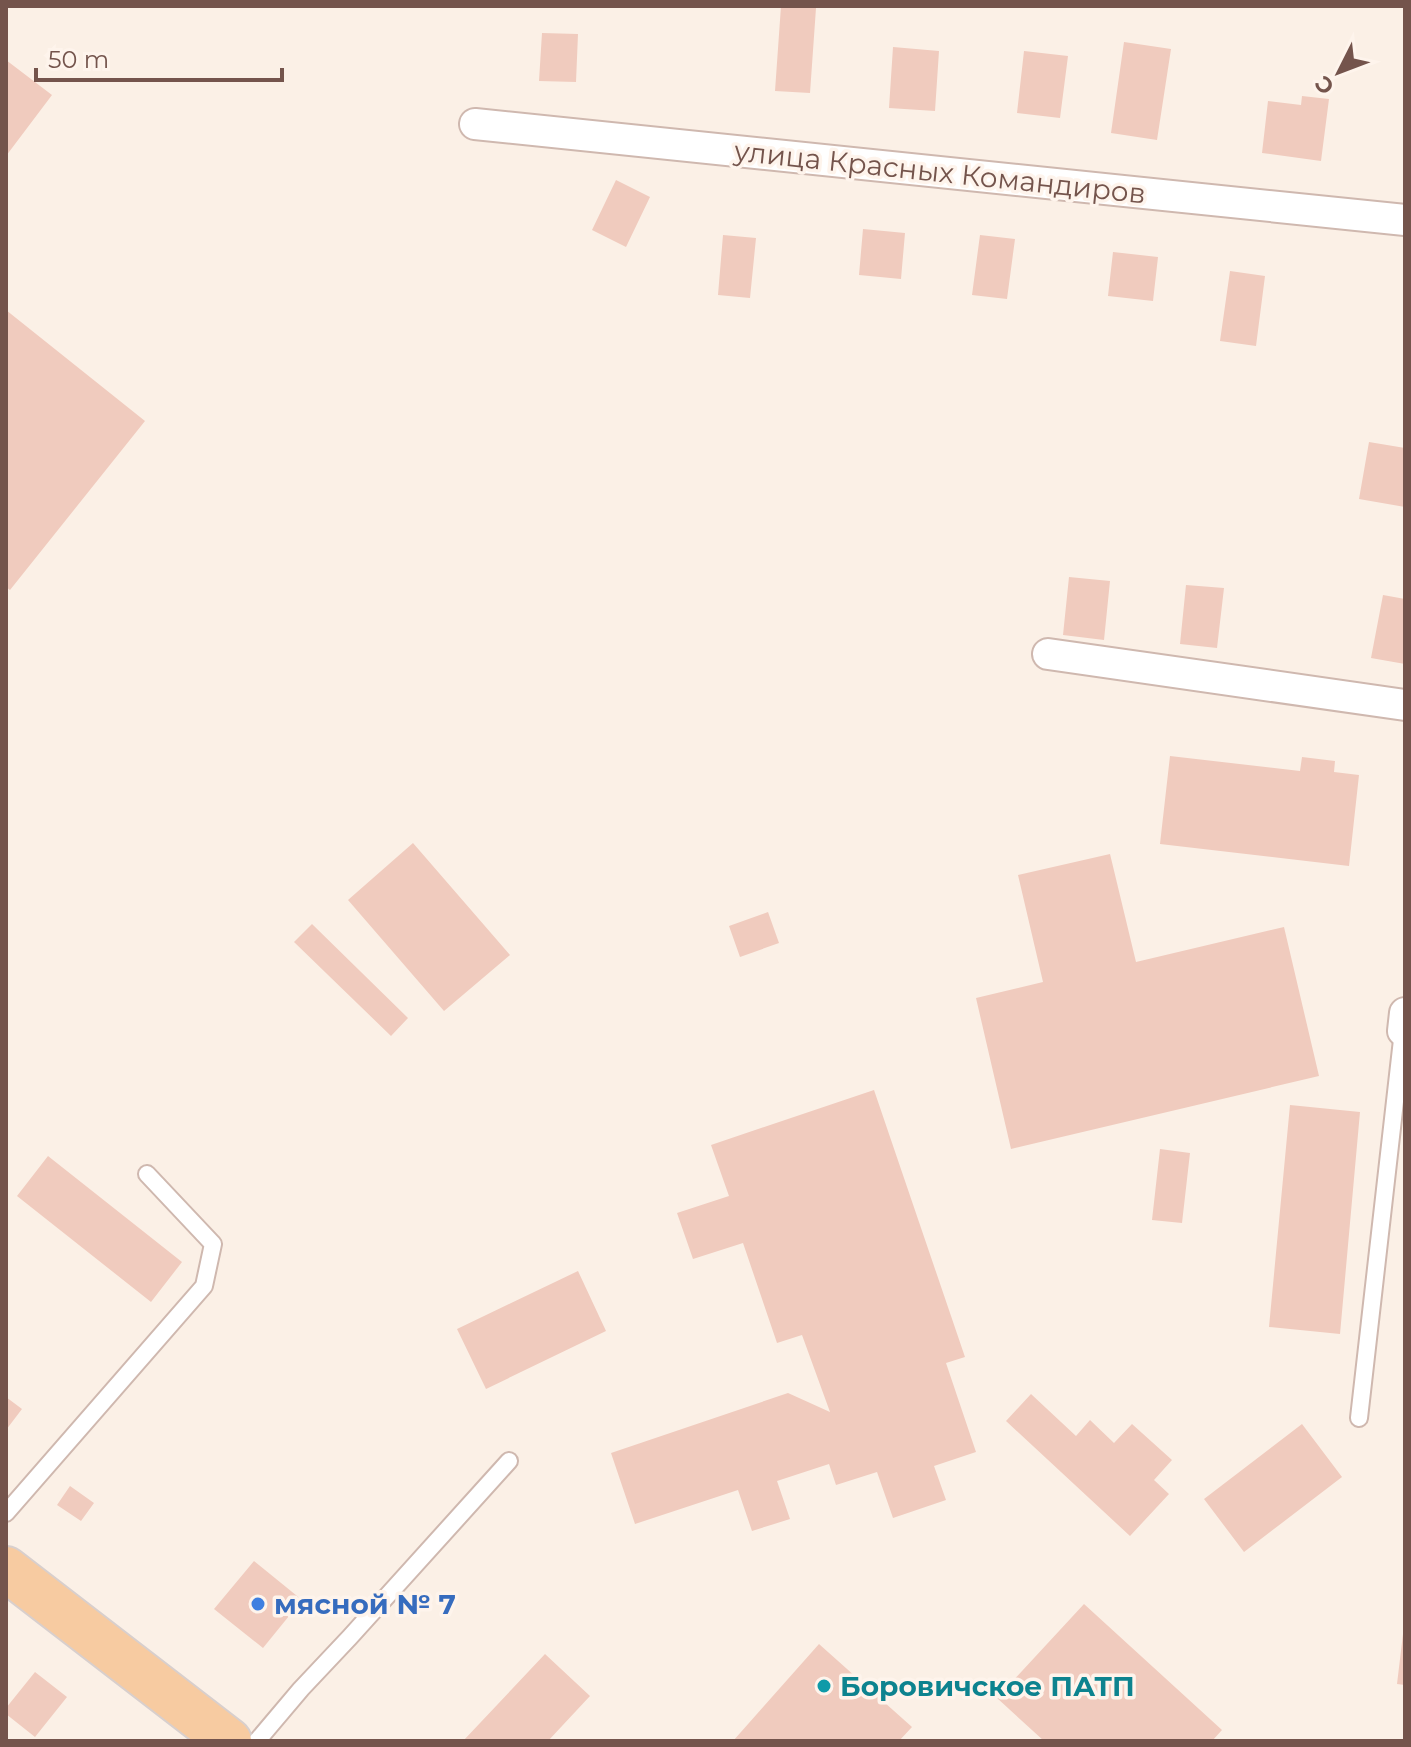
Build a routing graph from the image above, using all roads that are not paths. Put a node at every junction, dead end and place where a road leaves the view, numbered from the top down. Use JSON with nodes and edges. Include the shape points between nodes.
{"nodes":[{"id":1,"x":475,"y":124,"type":"dead end"},
{"id":2,"x":1405,"y":220,"type":"edge"},
{"id":3,"x":1048,"y":654,"type":"dead end"},
{"id":4,"x":1405,"y":705,"type":"edge"},
{"id":5,"x":1404,"y":1022,"type":"edge"},
{"id":6,"x":147,"y":1174,"type":"dead end"},
{"id":7,"x":1359,"y":1418,"type":"dead end"},
{"id":8,"x":509,"y":1461,"type":"dead end"},
{"id":9,"x":6,"y":1513,"type":"edge"},
{"id":10,"x":6,"y":1569,"type":"edge"},
{"id":11,"x":229,"y":1741,"type":"edge"},
{"id":12,"x":257,"y":1741,"type":"edge"}],
"edges":[{"from":1,"to":2,"type":"street","name":"улица Красных Командиров"},
{"from":3,"to":4,"type":"street"},
{"from":5,"to":7,"type":"lane"},
{"from":6,"to":9,"type":"lane","via":[[213,1244],[204,1286]]},
{"from":8,"to":12,"type":"lane"},
{"from":10,"to":11,"type":"main road"}]}
